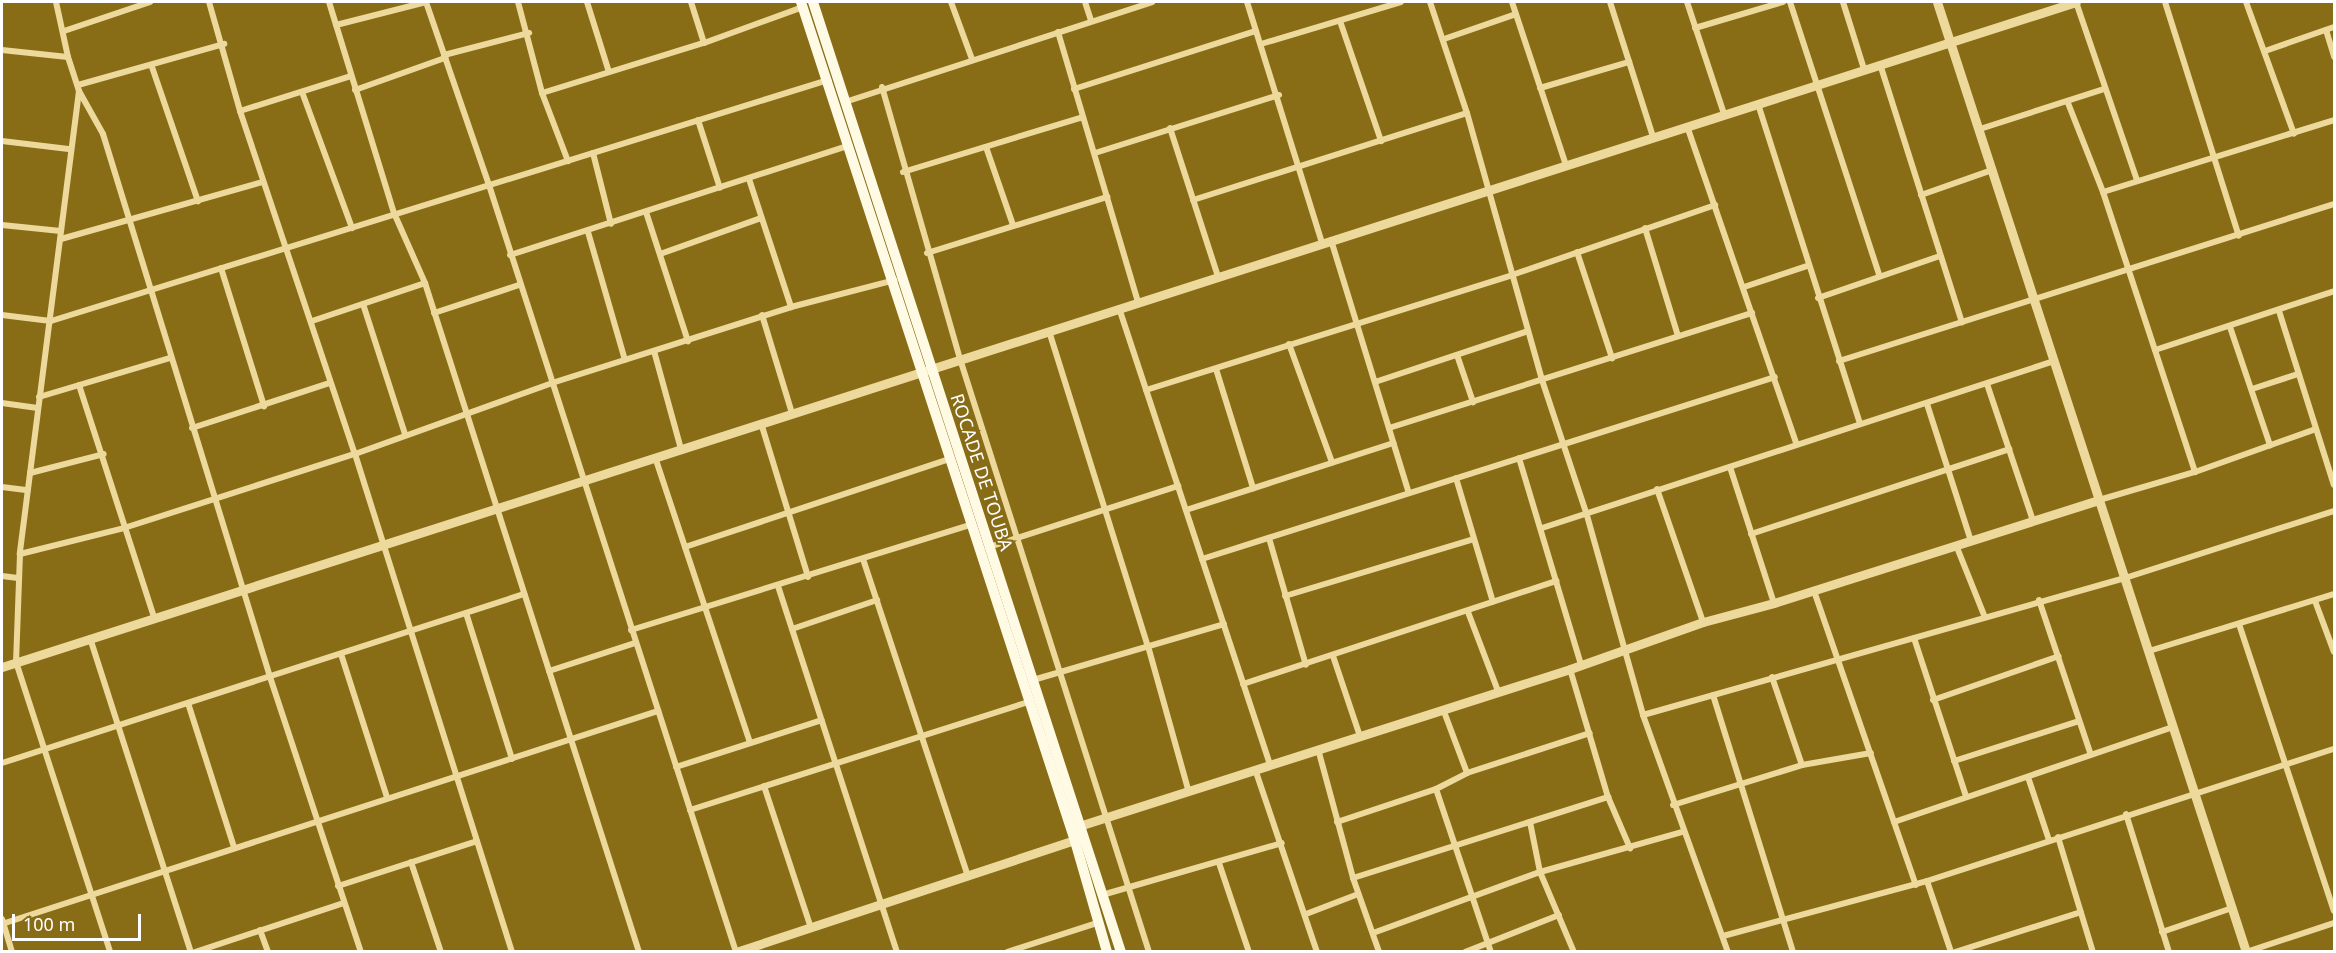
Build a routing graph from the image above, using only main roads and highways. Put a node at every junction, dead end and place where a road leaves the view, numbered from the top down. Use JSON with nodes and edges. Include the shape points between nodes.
{"nodes":[{"id":1,"x":813,"y":2,"type":"edge"},
{"id":2,"x":802,"y":4,"type":"edge"},
{"id":3,"x":832,"y":78,"type":"junction"},
{"id":4,"x":898,"y":280,"type":"junction"},
{"id":5,"x":927,"y":370,"type":"junction"},
{"id":6,"x":1079,"y":839,"type":"junction"},
{"id":7,"x":1107,"y":951,"type":"edge"},
{"id":8,"x":1120,"y":951,"type":"edge"}],
"edges":[{"from":1,"to":3,"type":"main road","name":"ROCADE DE TOUBA"},
{"from":2,"to":3,"type":"main road","name":"ROCADE DE TOUBA"},
{"from":3,"to":4,"type":"main road","name":"ROCADE DE TOUBA","via":[[848,146]]},
{"from":3,"to":4,"type":"main road","name":"ROCADE DE TOUBA","via":[[845,102]]},
{"from":4,"to":5,"type":"main road","name":"ROCADE DE TOUBA"},
{"from":5,"to":6,"type":"main road","name":"ROCADE DE TOUBA","via":[[971,525]]},
{"from":5,"to":6,"type":"main road","name":"ROCADE DE TOUBA","via":[[1033,680],[1079,826]]},
{"from":6,"to":7,"type":"main road","name":"ROCADE DE TOUBA"},
{"from":6,"to":8,"type":"main road","name":"ROCADE DE TOUBA"}]}
